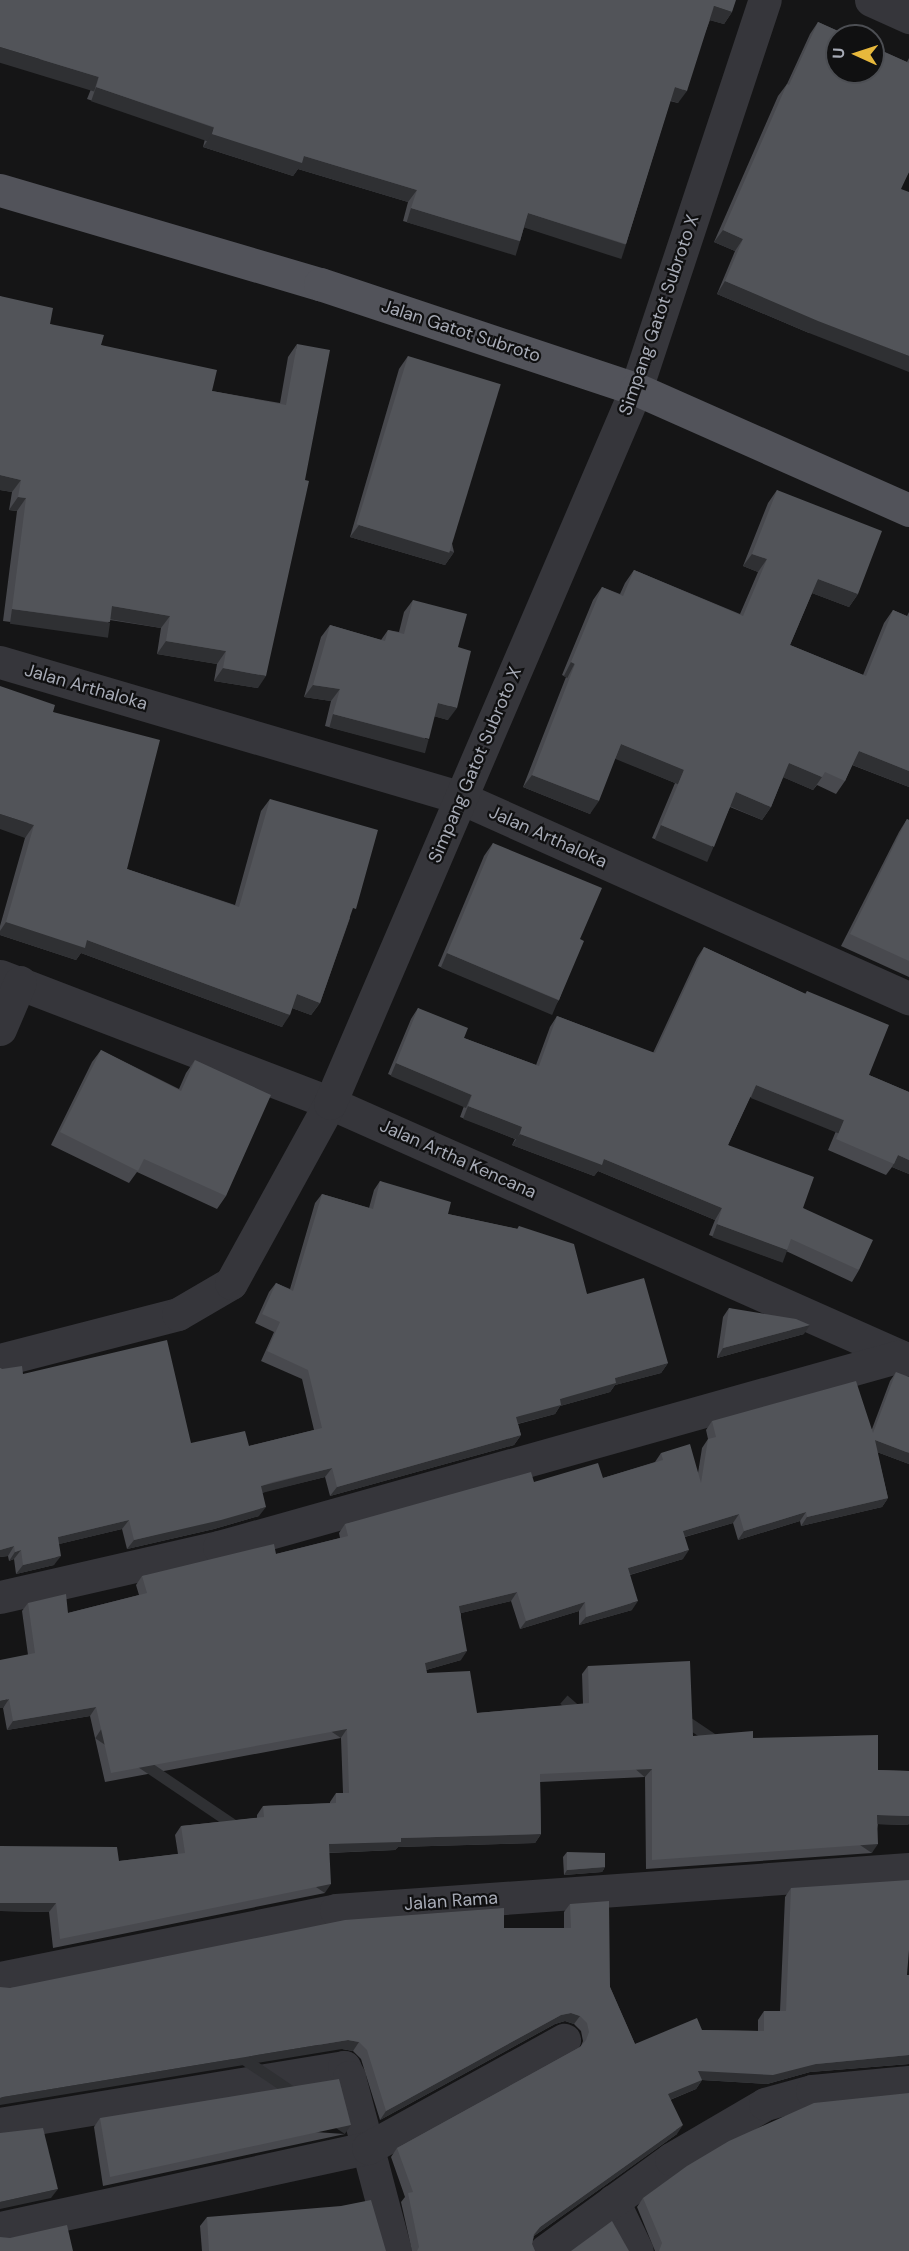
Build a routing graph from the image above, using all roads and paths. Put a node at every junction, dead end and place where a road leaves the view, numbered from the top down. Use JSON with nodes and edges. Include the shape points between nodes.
{"nodes":[{"id":1,"x":765,"y":0,"type":"edge"},
{"id":2,"x":871,"y":0,"type":"edge"},
{"id":3,"x":909,"y":16,"type":"edge"},
{"id":4,"x":0,"y":190,"type":"edge"},
{"id":5,"x":636,"y":389,"type":"junction"},
{"id":6,"x":909,"y":510,"type":"edge"},
{"id":7,"x":0,"y":662,"type":"edge"},
{"id":8,"x":461,"y":798,"type":"junction"},
{"id":9,"x":10,"y":979,"type":"edge"},
{"id":10,"x":909,"y":998,"type":"edge"},
{"id":11,"x":0,"y":1029,"type":"edge"},
{"id":12,"x":330,"y":1103,"type":"junction"},
{"id":13,"x":905,"y":1358,"type":"edge"},
{"id":14,"x":0,"y":1360,"type":"edge"},
{"id":15,"x":0,"y":1598,"type":"edge"},
{"id":16,"x":909,"y":1869,"type":"edge"},
{"id":17,"x":0,"y":1978,"type":"edge"},
{"id":18,"x":564,"y":2040,"type":"dead end"},
{"id":19,"x":909,"y":2082,"type":"edge"},
{"id":20,"x":0,"y":2124,"type":"edge"},
{"id":21,"x":368,"y":2148,"type":"junction"},
{"id":22,"x":613,"y":2201,"type":"junction"},
{"id":23,"x":0,"y":2228,"type":"edge"},
{"id":24,"x":395,"y":2251,"type":"edge"},
{"id":25,"x":545,"y":2251,"type":"edge"},
{"id":26,"x":637,"y":2251,"type":"edge"}],
"edges":[{"from":1,"to":5,"type":"street","name":"Simpang Gatot Subroto X"},
{"from":2,"to":3,"type":"street"},
{"from":4,"to":5,"type":"main road","name":"Jalan Gatot Subroto","via":[[320,284]]},
{"from":5,"to":6,"type":"main road","name":"Jalan Gatot Subroto"},
{"from":5,"to":8,"type":"street","name":"Simpang Gatot Subroto X"},
{"from":7,"to":8,"type":"street","name":"Jalan Arthaloka"},
{"from":8,"to":10,"type":"street","name":"Jalan Arthaloka"},
{"from":8,"to":12,"type":"street","name":"Simpang Gatot Subroto X"},
{"from":9,"to":11,"type":"street"},
{"from":9,"to":12,"type":"street","name":"Jalan Artha Kencana"},
{"from":12,"to":13,"type":"street","name":"Jalan Artha Kencana"},
{"from":12,"to":14,"type":"street","name":"Simpang Gatot Subroto X","via":[[231,1282],[178,1314]]},
{"from":13,"to":15,"type":"street","via":[[219,1547]]},
{"from":16,"to":17,"type":"street","name":"Jalan Rama","via":[[336,1910]]},
{"from":18,"to":21,"type":"street"},
{"from":19,"to":22,"type":"street","via":[[812,2091],[765,2104],[671,2158]]},
{"from":20,"to":21,"type":"street","via":[[344,2067]]},
{"from":21,"to":23,"type":"street"},
{"from":21,"to":24,"type":"street"},
{"from":22,"to":25,"type":"street"},
{"from":22,"to":26,"type":"street"}]}
